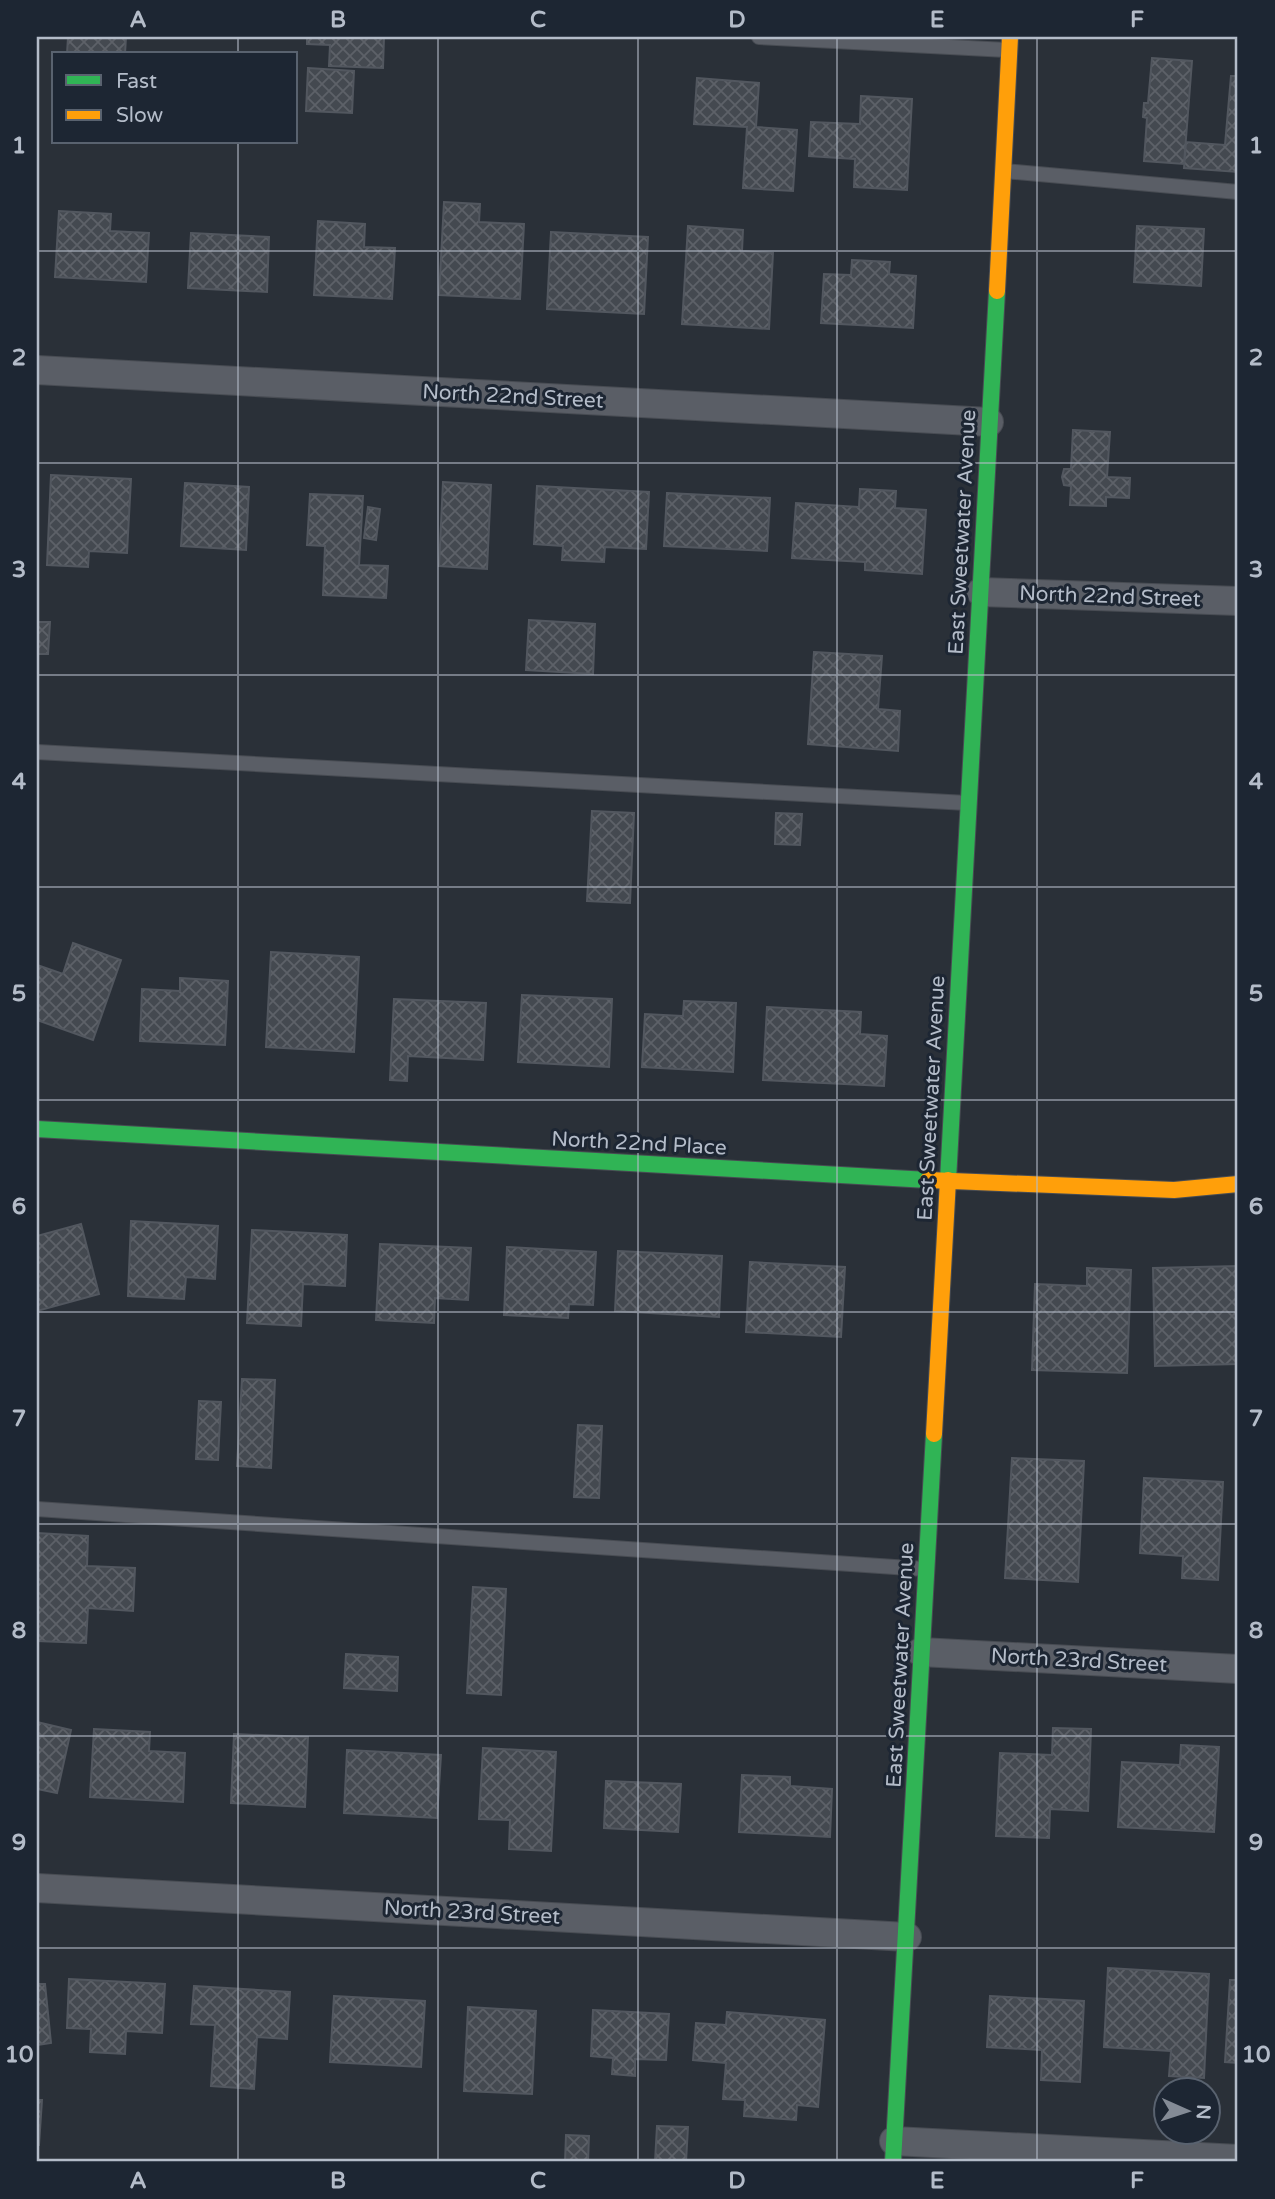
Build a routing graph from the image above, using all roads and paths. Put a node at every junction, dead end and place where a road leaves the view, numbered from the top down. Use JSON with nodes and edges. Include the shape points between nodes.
{"nodes":[{"id":1,"x":759,"y":37,"type":"edge"},
{"id":2,"x":1009,"y":43,"type":"edge"},
{"id":3,"x":1003,"y":171,"type":"junction"},
{"id":4,"x":1238,"y":192,"type":"edge"},
{"id":5,"x":37,"y":370,"type":"edge"},
{"id":6,"x":989,"y":422,"type":"junction"},
{"id":7,"x":981,"y":592,"type":"junction"},
{"id":8,"x":1238,"y":601,"type":"edge"},
{"id":9,"x":37,"y":752,"type":"edge"},
{"id":10,"x":968,"y":803,"type":"junction"},
{"id":11,"x":37,"y":1129,"type":"edge"},
{"id":12,"x":947,"y":1181,"type":"junction"},
{"id":13,"x":1238,"y":1184,"type":"edge"},
{"id":14,"x":37,"y":1509,"type":"edge"},
{"id":15,"x":926,"y":1569,"type":"junction"},
{"id":16,"x":921,"y":1652,"type":"junction"},
{"id":17,"x":1238,"y":1669,"type":"edge"},
{"id":18,"x":37,"y":1888,"type":"edge"},
{"id":19,"x":907,"y":1937,"type":"junction"},
{"id":20,"x":893,"y":2152,"type":"edge"},
{"id":21,"x":1238,"y":2159,"type":"edge"}],
"edges":[{"from":1,"to":2,"type":"lane"},
{"from":2,"to":3,"type":"street","name":"East Sweetwater Avenue"},
{"from":3,"to":4,"type":"lane"},
{"from":3,"to":6,"type":"street","name":"East Sweetwater Avenue"},
{"from":5,"to":6,"type":"street","name":"North 22nd Street"},
{"from":6,"to":7,"type":"street","name":"East Sweetwater Avenue"},
{"from":7,"to":8,"type":"street","name":"North 22nd Street"},
{"from":7,"to":10,"type":"street","name":"East Sweetwater Avenue"},
{"from":9,"to":10,"type":"lane"},
{"from":10,"to":12,"type":"street","name":"East Sweetwater Avenue"},
{"from":11,"to":12,"type":"street","name":"North 22nd Place"},
{"from":12,"to":13,"type":"street","name":"North 22nd Place","via":[[1174,1190]]},
{"from":12,"to":15,"type":"street","name":"East Sweetwater Avenue"},
{"from":14,"to":15,"type":"lane"},
{"from":15,"to":16,"type":"street","name":"East Sweetwater Avenue"},
{"from":16,"to":17,"type":"street","name":"North 23rd Street"},
{"from":16,"to":19,"type":"street","name":"East Sweetwater Avenue"},
{"from":18,"to":19,"type":"street","name":"North 23rd Street"},
{"from":19,"to":20,"type":"street","name":"East Sweetwater Avenue"},
{"from":20,"to":21,"type":"street"}]}
